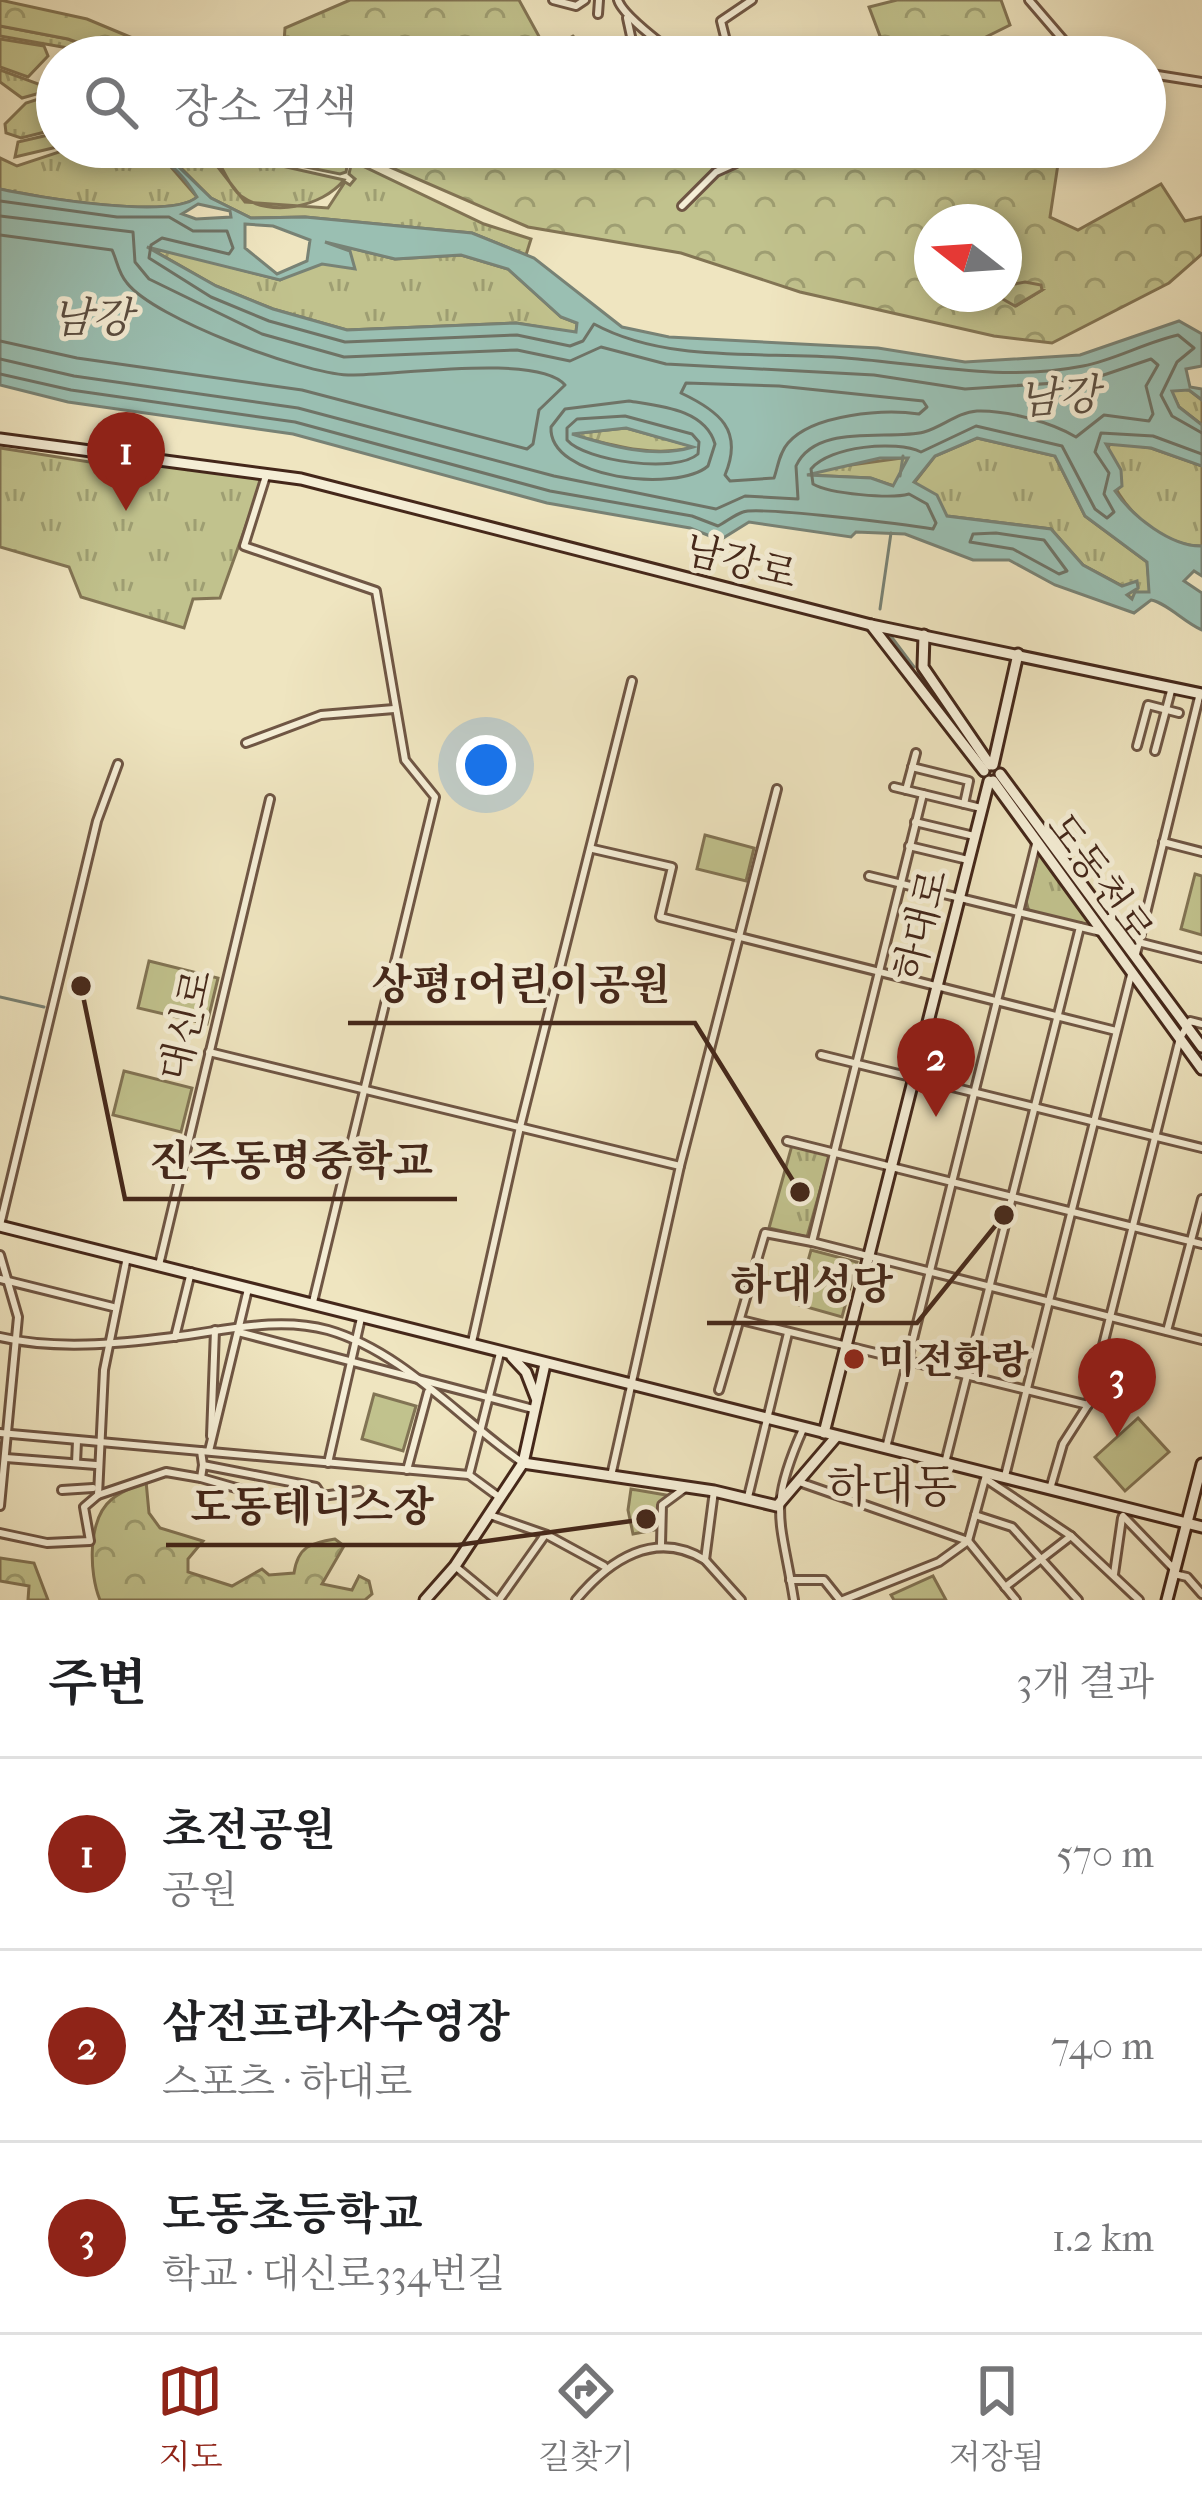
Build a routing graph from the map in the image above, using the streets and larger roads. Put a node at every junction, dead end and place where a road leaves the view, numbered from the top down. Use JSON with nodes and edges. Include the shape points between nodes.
{"nodes":[{"id":1,"x":553,"y":0,"type":"edge"},
{"id":2,"x":585,"y":0,"type":"edge"},
{"id":3,"x":599,"y":0,"type":"edge"},
{"id":4,"x":618,"y":0,"type":"edge"},
{"id":5,"x":752,"y":0,"type":"edge"},
{"id":6,"x":1029,"y":0,"type":"edge"},
{"id":7,"x":598,"y":14,"type":"dead end"},
{"id":8,"x":627,"y":18,"type":"junction"},
{"id":9,"x":631,"y":36,"type":"edge"},
{"id":10,"x":656,"y":36,"type":"edge"},
{"id":11,"x":724,"y":36,"type":"edge"},
{"id":12,"x":1060,"y":36,"type":"edge"},
{"id":13,"x":1166,"y":76,"type":"edge"},
{"id":14,"x":1202,"y":82,"type":"edge"},
{"id":15,"x":725,"y":168,"type":"edge"},
{"id":16,"x":682,"y":206,"type":"dead end"},
{"id":17,"x":0,"y":440,"type":"edge"},
{"id":18,"x":267,"y":472,"type":"junction"},
{"id":19,"x":872,"y":625,"type":"junction"},
{"id":20,"x":923,"y":635,"type":"junction"},
{"id":21,"x":1018,"y":654,"type":"junction"},
{"id":22,"x":926,"y":672,"type":"junction"},
{"id":23,"x":915,"y":679,"type":"junction"},
{"id":24,"x":632,"y":681,"type":"dead end"},
{"id":25,"x":1172,"y":687,"type":"junction"},
{"id":26,"x":1201,"y":693,"type":"edge"},
{"id":27,"x":394,"y":709,"type":"junction"},
{"id":28,"x":1166,"y":709,"type":"junction"},
{"id":29,"x":1179,"y":713,"type":"dead end"},
{"id":30,"x":246,"y":742,"type":"dead end"},
{"id":31,"x":1137,"y":746,"type":"dead end"},
{"id":32,"x":1155,"y":751,"type":"dead end"},
{"id":33,"x":916,"y":753,"type":"dead end"},
{"id":34,"x":118,"y":764,"type":"dead end"},
{"id":35,"x":912,"y":767,"type":"junction"},
{"id":36,"x":991,"y":773,"type":"junction"},
{"id":37,"x":894,"y":787,"type":"dead end"},
{"id":38,"x":777,"y":789,"type":"dead end"},
{"id":39,"x":906,"y":790,"type":"junction"},
{"id":40,"x":923,"y":794,"type":"junction"},
{"id":41,"x":270,"y":799,"type":"dead end"},
{"id":42,"x":964,"y":804,"type":"junction"},
{"id":43,"x":981,"y":808,"type":"junction"},
{"id":44,"x":915,"y":823,"type":"junction"},
{"id":45,"x":974,"y":836,"type":"junction"},
{"id":46,"x":1040,"y":837,"type":"junction"},
{"id":47,"x":1163,"y":842,"type":"junction"},
{"id":48,"x":909,"y":845,"type":"junction"},
{"id":49,"x":593,"y":850,"type":"junction"},
{"id":50,"x":1202,"y":852,"type":"edge"},
{"id":51,"x":968,"y":860,"type":"junction"},
{"id":52,"x":1062,"y":867,"type":"junction"},
{"id":53,"x":869,"y":876,"type":"dead end"},
{"id":54,"x":899,"y":885,"type":"junction"},
{"id":55,"x":958,"y":898,"type":"junction"},
{"id":56,"x":1019,"y":913,"type":"junction"},
{"id":57,"x":1080,"y":927,"type":"junction"},
{"id":58,"x":1104,"y":933,"type":"junction"},
{"id":59,"x":741,"y":938,"type":"junction"},
{"id":60,"x":1138,"y":942,"type":"junction"},
{"id":61,"x":1120,"y":946,"type":"junction"},
{"id":62,"x":1135,"y":956,"type":"junction"},
{"id":63,"x":1202,"y":958,"type":"edge"},
{"id":64,"x":1132,"y":970,"type":"junction"},
{"id":65,"x":877,"y":973,"type":"junction"},
{"id":66,"x":935,"y":987,"type":"junction"},
{"id":67,"x":997,"y":1002,"type":"junction"},
{"id":68,"x":1057,"y":1016,"type":"junction"},
{"id":69,"x":1185,"y":1024,"type":"junction"},
{"id":70,"x":1202,"y":1024,"type":"edge"},
{"id":71,"x":1116,"y":1031,"type":"junction"},
{"id":72,"x":1180,"y":1038,"type":"junction"},
{"id":73,"x":1202,"y":1046,"type":"edge"},
{"id":74,"x":209,"y":1052,"type":"junction"},
{"id":75,"x":821,"y":1055,"type":"dead end"},
{"id":76,"x":855,"y":1064,"type":"junction"},
{"id":77,"x":1202,"y":1069,"type":"edge"},
{"id":78,"x":916,"y":1078,"type":"junction"},
{"id":79,"x":362,"y":1089,"type":"junction"},
{"id":80,"x":974,"y":1094,"type":"junction"},
{"id":81,"x":1034,"y":1107,"type":"junction"},
{"id":82,"x":1092,"y":1121,"type":"junction"},
{"id":83,"x":520,"y":1127,"type":"junction"},
{"id":84,"x":1154,"y":1136,"type":"junction"},
{"id":85,"x":788,"y":1141,"type":"dead end"},
{"id":86,"x":1202,"y":1148,"type":"edge"},
{"id":87,"x":833,"y":1152,"type":"junction"},
{"id":88,"x":680,"y":1166,"type":"junction"},
{"id":89,"x":893,"y":1167,"type":"junction"},
{"id":90,"x":953,"y":1182,"type":"junction"},
{"id":91,"x":1012,"y":1197,"type":"junction"},
{"id":92,"x":1202,"y":1199,"type":"edge"},
{"id":93,"x":1071,"y":1211,"type":"junction"},
{"id":94,"x":0,"y":1225,"type":"edge"},
{"id":95,"x":1132,"y":1227,"type":"junction"},
{"id":96,"x":1191,"y":1241,"type":"junction"},
{"id":97,"x":812,"y":1242,"type":"junction"},
{"id":98,"x":1202,"y":1244,"type":"edge"},
{"id":99,"x":0,"y":1255,"type":"edge"},
{"id":100,"x":871,"y":1256,"type":"junction"},
{"id":101,"x":127,"y":1257,"type":"junction"},
{"id":102,"x":159,"y":1265,"type":"junction"},
{"id":103,"x":191,"y":1272,"type":"junction"},
{"id":104,"x":930,"y":1272,"type":"junction"},
{"id":105,"x":3,"y":1280,"type":"edge"},
{"id":106,"x":990,"y":1287,"type":"junction"},
{"id":107,"x":248,"y":1289,"type":"junction"},
{"id":108,"x":12,"y":1300,"type":"junction"},
{"id":109,"x":1048,"y":1302,"type":"junction"},
{"id":110,"x":0,"y":1303,"type":"edge"},
{"id":111,"x":313,"y":1304,"type":"junction"},
{"id":112,"x":114,"y":1307,"type":"junction"},
{"id":113,"x":329,"y":1309,"type":"junction"},
{"id":114,"x":1110,"y":1317,"type":"junction"},
{"id":115,"x":362,"y":1318,"type":"junction"},
{"id":116,"x":740,"y":1320,"type":"junction"},
{"id":117,"x":215,"y":1329,"type":"junction"},
{"id":118,"x":239,"y":1329,"type":"junction"},
{"id":119,"x":325,"y":1329,"type":"junction"},
{"id":120,"x":1167,"y":1331,"type":"junction"},
{"id":121,"x":788,"y":1333,"type":"junction"},
{"id":122,"x":0,"y":1337,"type":"edge"},
{"id":123,"x":175,"y":1337,"type":"junction"},
{"id":124,"x":1202,"y":1340,"type":"edge"},
{"id":125,"x":17,"y":1341,"type":"junction"},
{"id":126,"x":355,"y":1341,"type":"junction"},
{"id":127,"x":107,"y":1342,"type":"junction"},
{"id":128,"x":471,"y":1346,"type":"junction"},
{"id":129,"x":849,"y":1346,"type":"junction"},
{"id":130,"x":506,"y":1355,"type":"junction"},
{"id":131,"x":908,"y":1360,"type":"junction"},
{"id":132,"x":352,"y":1361,"type":"junction"},
{"id":133,"x":545,"y":1364,"type":"junction"},
{"id":134,"x":580,"y":1374,"type":"junction"},
{"id":135,"x":969,"y":1376,"type":"junction"},
{"id":136,"x":421,"y":1379,"type":"junction"},
{"id":137,"x":634,"y":1387,"type":"junction"},
{"id":138,"x":718,"y":1390,"type":"dead end"},
{"id":139,"x":1028,"y":1390,"type":"junction"},
{"id":140,"x":428,"y":1391,"type":"junction"},
{"id":141,"x":488,"y":1397,"type":"junction"},
{"id":142,"x":534,"y":1404,"type":"junction"},
{"id":143,"x":1088,"y":1405,"type":"junction"},
{"id":144,"x":766,"y":1420,"type":"junction"},
{"id":145,"x":803,"y":1429,"type":"junction"},
{"id":146,"x":479,"y":1433,"type":"junction"},
{"id":147,"x":824,"y":1433,"type":"junction"},
{"id":148,"x":5,"y":1434,"type":"edge"},
{"id":149,"x":836,"y":1437,"type":"junction"},
{"id":150,"x":212,"y":1440,"type":"junction"},
{"id":151,"x":77,"y":1441,"type":"junction"},
{"id":152,"x":98,"y":1443,"type":"junction"},
{"id":153,"x":886,"y":1448,"type":"junction"},
{"id":154,"x":205,"y":1451,"type":"junction"},
{"id":155,"x":6,"y":1458,"type":"junction"},
{"id":156,"x":76,"y":1463,"type":"junction"},
{"id":157,"x":328,"y":1463,"type":"junction"},
{"id":158,"x":523,"y":1463,"type":"junction"},
{"id":159,"x":945,"y":1463,"type":"junction"},
{"id":160,"x":1202,"y":1464,"type":"edge"},
{"id":161,"x":96,"y":1465,"type":"junction"},
{"id":162,"x":203,"y":1466,"type":"junction"},
{"id":163,"x":407,"y":1470,"type":"junction"},
{"id":164,"x":469,"y":1475,"type":"junction"},
{"id":165,"x":986,"y":1476,"type":"junction"},
{"id":166,"x":202,"y":1478,"type":"junction"},
{"id":167,"x":1005,"y":1478,"type":"junction"},
{"id":168,"x":610,"y":1479,"type":"junction"},
{"id":169,"x":802,"y":1483,"type":"junction"},
{"id":170,"x":686,"y":1488,"type":"junction"},
{"id":171,"x":62,"y":1490,"type":"dead end"},
{"id":172,"x":1049,"y":1490,"type":"junction"},
{"id":173,"x":97,"y":1491,"type":"junction"},
{"id":174,"x":359,"y":1491,"type":"dead end"},
{"id":175,"x":714,"y":1491,"type":"junction"},
{"id":176,"x":748,"y":1497,"type":"junction"},
{"id":177,"x":502,"y":1499,"type":"junction"},
{"id":178,"x":0,"y":1505,"type":"edge"},
{"id":179,"x":777,"y":1506,"type":"junction"},
{"id":180,"x":1123,"y":1512,"type":"junction"},
{"id":181,"x":490,"y":1515,"type":"junction"},
{"id":182,"x":975,"y":1516,"type":"junction"},
{"id":183,"x":245,"y":1518,"type":"dead end"},
{"id":184,"x":1186,"y":1524,"type":"junction"},
{"id":185,"x":1202,"y":1527,"type":"edge"},
{"id":186,"x":0,"y":1533,"type":"edge"},
{"id":187,"x":545,"y":1535,"type":"junction"},
{"id":188,"x":1071,"y":1536,"type":"junction"},
{"id":189,"x":968,"y":1541,"type":"junction"},
{"id":190,"x":661,"y":1544,"type":"junction"},
{"id":191,"x":1042,"y":1557,"type":"junction"},
{"id":192,"x":705,"y":1559,"type":"junction"},
{"id":193,"x":454,"y":1566,"type":"junction"},
{"id":194,"x":604,"y":1566,"type":"junction"},
{"id":195,"x":1175,"y":1572,"type":"junction"},
{"id":196,"x":1114,"y":1574,"type":"junction"},
{"id":197,"x":790,"y":1580,"type":"junction"},
{"id":198,"x":1005,"y":1587,"type":"junction"},
{"id":199,"x":1202,"y":1594,"type":"edge"},
{"id":200,"x":424,"y":1600,"type":"edge"},
{"id":201,"x":498,"y":1600,"type":"edge"},
{"id":202,"x":576,"y":1600,"type":"edge"},
{"id":203,"x":741,"y":1600,"type":"edge"},
{"id":204,"x":794,"y":1600,"type":"edge"},
{"id":205,"x":842,"y":1600,"type":"edge"},
{"id":206,"x":1016,"y":1600,"type":"edge"},
{"id":207,"x":1078,"y":1600,"type":"edge"},
{"id":208,"x":1138,"y":1600,"type":"edge"},
{"id":209,"x":1167,"y":1600,"type":"edge"}],
"edges":[{"from":1,"to":2,"type":"street"},
{"from":3,"to":7,"type":"street"},
{"from":4,"to":8,"type":"street"},
{"from":5,"to":11,"type":"street","via":[[720,22]]},
{"from":6,"to":12,"type":"street"},
{"from":8,"to":9,"type":"street"},
{"from":8,"to":10,"type":"street"},
{"from":13,"to":14,"type":"street"},
{"from":15,"to":16,"type":"street"},
{"from":17,"to":18,"type":"street","name":"남강로"},
{"from":18,"to":19,"type":"street","name":"남강로"},
{"from":18,"to":27,"type":"street","via":[[244,546],[376,591]]},
{"from":19,"to":20,"type":"street","name":"남강로"},
{"from":19,"to":23,"type":"street","name":"도동천로"},
{"from":20,"to":21,"type":"street","name":"남강로"},
{"from":20,"to":22,"type":"street","name":"도동천로"},
{"from":21,"to":25,"type":"street","name":"남강로"},
{"from":21,"to":36,"type":"street","name":"하대로"},
{"from":22,"to":23,"type":"street","via":[[918,668]]},
{"from":22,"to":36,"type":"street","name":"도동천로"},
{"from":23,"to":36,"type":"street","name":"도동천로"},
{"from":24,"to":49,"type":"street"},
{"from":25,"to":26,"type":"street","name":"남강로"},
{"from":25,"to":28,"type":"street"},
{"from":26,"to":47,"type":"street"},
{"from":27,"to":30,"type":"street","via":[[321,716]]},
{"from":27,"to":79,"type":"street","via":[[405,760],[435,797],[434,811]]},
{"from":28,"to":29,"type":"street"},
{"from":28,"to":31,"type":"street","via":[[1148,705]]},
{"from":28,"to":32,"type":"street"},
{"from":33,"to":35,"type":"street"},
{"from":34,"to":94,"type":"street","via":[[97,821]]},
{"from":35,"to":39,"type":"street"},
{"from":35,"to":42,"type":"street","via":[[969,781]]},
{"from":36,"to":43,"type":"street","name":"하대로"},
{"from":36,"to":46,"type":"street","name":"도동천로"},
{"from":37,"to":39,"type":"street"},
{"from":38,"to":59,"type":"street"},
{"from":39,"to":40,"type":"street"},
{"from":40,"to":42,"type":"street"},
{"from":40,"to":44,"type":"street"},
{"from":41,"to":74,"type":"street","name":"대신로"},
{"from":42,"to":43,"type":"street"},
{"from":43,"to":45,"type":"street","name":"하대로"},
{"from":44,"to":45,"type":"street"},
{"from":44,"to":48,"type":"street"},
{"from":45,"to":51,"type":"street","name":"하대로"},
{"from":46,"to":52,"type":"street","name":"도동천로"},
{"from":46,"to":56,"type":"street"},
{"from":47,"to":50,"type":"street"},
{"from":47,"to":60,"type":"street"},
{"from":48,"to":51,"type":"street"},
{"from":48,"to":54,"type":"street"},
{"from":49,"to":59,"type":"street","via":[[672,868],[660,917]]},
{"from":49,"to":83,"type":"street"},
{"from":51,"to":55,"type":"street","name":"하대로"},
{"from":52,"to":58,"type":"street","name":"도동천로"},
{"from":52,"to":61,"type":"street","name":"도동천로"},
{"from":53,"to":54,"type":"street"},
{"from":54,"to":55,"type":"street"},
{"from":54,"to":65,"type":"street"},
{"from":55,"to":56,"type":"street"},
{"from":55,"to":66,"type":"street","name":"하대로"},
{"from":56,"to":57,"type":"street"},
{"from":56,"to":67,"type":"street"},
{"from":57,"to":58,"type":"street"},
{"from":57,"to":68,"type":"street"},
{"from":58,"to":61,"type":"street","name":"도동천로"},
{"from":59,"to":65,"type":"street"},
{"from":59,"to":88,"type":"street"},
{"from":60,"to":62,"type":"street"},
{"from":60,"to":63,"type":"street"},
{"from":61,"to":62,"type":"street","name":"도동천로"},
{"from":61,"to":64,"type":"street","name":"도동천로"},
{"from":62,"to":64,"type":"street"},
{"from":62,"to":69,"type":"street","name":"도동천로"},
{"from":64,"to":71,"type":"street"},
{"from":64,"to":72,"type":"street","name":"도동천로"},
{"from":65,"to":66,"type":"street"},
{"from":65,"to":76,"type":"street"},
{"from":66,"to":67,"type":"street"},
{"from":66,"to":78,"type":"street","name":"하대로"},
{"from":67,"to":68,"type":"street"},
{"from":67,"to":80,"type":"street"},
{"from":68,"to":71,"type":"street"},
{"from":68,"to":81,"type":"street"},
{"from":69,"to":70,"type":"street"},
{"from":69,"to":72,"type":"street"},
{"from":69,"to":73,"type":"street","name":"도동천로"},
{"from":71,"to":82,"type":"street"},
{"from":72,"to":77,"type":"street","name":"도동천로"},
{"from":72,"to":84,"type":"street"},
{"from":74,"to":79,"type":"street"},
{"from":74,"to":102,"type":"street","name":"대신로"},
{"from":75,"to":76,"type":"street"},
{"from":76,"to":78,"type":"street"},
{"from":76,"to":87,"type":"street"},
{"from":78,"to":80,"type":"street"},
{"from":78,"to":89,"type":"street","name":"하대로"},
{"from":79,"to":83,"type":"street"},
{"from":79,"to":111,"type":"street"},
{"from":80,"to":81,"type":"street"},
{"from":80,"to":90,"type":"street"},
{"from":81,"to":82,"type":"street"},
{"from":81,"to":91,"type":"street"},
{"from":82,"to":84,"type":"street"},
{"from":82,"to":93,"type":"street"},
{"from":83,"to":88,"type":"street"},
{"from":83,"to":128,"type":"street"},
{"from":84,"to":86,"type":"street"},
{"from":84,"to":95,"type":"street"},
{"from":85,"to":87,"type":"street"},
{"from":87,"to":89,"type":"street"},
{"from":87,"to":97,"type":"street"},
{"from":88,"to":137,"type":"street"},
{"from":89,"to":90,"type":"street"},
{"from":89,"to":100,"type":"street","name":"하대로"},
{"from":90,"to":91,"type":"street"},
{"from":90,"to":104,"type":"street"},
{"from":91,"to":93,"type":"street"},
{"from":91,"to":106,"type":"street"},
{"from":92,"to":96,"type":"street"},
{"from":93,"to":95,"type":"street"},
{"from":93,"to":109,"type":"street"},
{"from":94,"to":101,"type":"street"},
{"from":95,"to":96,"type":"street"},
{"from":95,"to":114,"type":"street"},
{"from":96,"to":98,"type":"street"},
{"from":96,"to":120,"type":"street"},
{"from":97,"to":100,"type":"street"},
{"from":97,"to":116,"type":"street","via":[[765,1232]]},
{"from":99,"to":105,"type":"street"},
{"from":100,"to":104,"type":"street"},
{"from":100,"to":129,"type":"street","name":"하대로"},
{"from":101,"to":102,"type":"street"},
{"from":101,"to":112,"type":"street"},
{"from":102,"to":103,"type":"street"},
{"from":103,"to":107,"type":"street"},
{"from":103,"to":123,"type":"street"},
{"from":104,"to":106,"type":"street"},
{"from":104,"to":131,"type":"street"},
{"from":105,"to":108,"type":"street"},
{"from":105,"to":112,"type":"street"},
{"from":106,"to":109,"type":"street"},
{"from":106,"to":135,"type":"street"},
{"from":107,"to":111,"type":"street"},
{"from":107,"to":118,"type":"street"},
{"from":108,"to":110,"type":"street"},
{"from":108,"to":125,"type":"street"},
{"from":109,"to":114,"type":"street"},
{"from":109,"to":139,"type":"street"},
{"from":111,"to":113,"type":"street"},
{"from":112,"to":127,"type":"street"},
{"from":113,"to":115,"type":"street"},
{"from":113,"to":119,"type":"street"},
{"from":114,"to":120,"type":"street"},
{"from":114,"to":143,"type":"street"},
{"from":115,"to":126,"type":"street"},
{"from":115,"to":128,"type":"street"},
{"from":116,"to":121,"type":"street"},
{"from":116,"to":138,"type":"street"},
{"from":117,"to":118,"type":"street"},
{"from":117,"to":123,"type":"street"},
{"from":117,"to":150,"type":"street"},
{"from":118,"to":119,"type":"street"},
{"from":118,"to":132,"type":"street"},
{"from":118,"to":150,"type":"street"},
{"from":119,"to":126,"type":"street"},
{"from":120,"to":124,"type":"street"},
{"from":121,"to":129,"type":"street"},
{"from":121,"to":144,"type":"street"},
{"from":122,"to":125,"type":"street"},
{"from":123,"to":127,"type":"street"},
{"from":125,"to":127,"type":"street"},
{"from":125,"to":148,"type":"street"},
{"from":126,"to":132,"type":"street"},
{"from":126,"to":136,"type":"street"},
{"from":127,"to":152,"type":"street"},
{"from":128,"to":130,"type":"street"},
{"from":129,"to":131,"type":"street"},
{"from":129,"to":147,"type":"street","name":"하대로"},
{"from":130,"to":133,"type":"street"},
{"from":130,"to":141,"type":"street"},
{"from":130,"to":142,"type":"street","via":[[526,1372]]},
{"from":131,"to":135,"type":"street"},
{"from":131,"to":153,"type":"street"},
{"from":132,"to":136,"type":"street"},
{"from":132,"to":157,"type":"street"},
{"from":133,"to":134,"type":"street"},
{"from":133,"to":142,"type":"street"},
{"from":134,"to":137,"type":"street"},
{"from":134,"to":142,"type":"street","via":[[553,1376]]},
{"from":135,"to":139,"type":"street"},
{"from":135,"to":159,"type":"street"},
{"from":136,"to":140,"type":"street"},
{"from":136,"to":141,"type":"street"},
{"from":137,"to":144,"type":"street"},
{"from":137,"to":168,"type":"street"},
{"from":139,"to":143,"type":"street"},
{"from":139,"to":167,"type":"street"},
{"from":140,"to":146,"type":"street"},
{"from":140,"to":163,"type":"street"},
{"from":141,"to":142,"type":"street"},
{"from":141,"to":146,"type":"street"},
{"from":142,"to":158,"type":"street"},
{"from":143,"to":172,"type":"street","via":[[1063,1444]]},
{"from":144,"to":145,"type":"street"},
{"from":144,"to":176,"type":"street"},
{"from":145,"to":147,"type":"street"},
{"from":145,"to":179,"type":"street"},
{"from":146,"to":158,"type":"street"},
{"from":146,"to":164,"type":"street"},
{"from":147,"to":149,"type":"street"},
{"from":148,"to":151,"type":"street"},
{"from":148,"to":155,"type":"street"},
{"from":149,"to":153,"type":"street"},
{"from":149,"to":169,"type":"street"},
{"from":150,"to":154,"type":"street"},
{"from":151,"to":152,"type":"street"},
{"from":151,"to":156,"type":"street"},
{"from":152,"to":154,"type":"street"},
{"from":152,"to":161,"type":"street"},
{"from":153,"to":159,"type":"street"},
{"from":154,"to":157,"type":"street"},
{"from":154,"to":162,"type":"street"},
{"from":155,"to":156,"type":"street"},
{"from":155,"to":178,"type":"street"},
{"from":156,"to":161,"type":"street"},
{"from":157,"to":163,"type":"street"},
{"from":158,"to":168,"type":"street"},
{"from":158,"to":177,"type":"street"},
{"from":159,"to":165,"type":"street"},
{"from":160,"to":184,"type":"street"},
{"from":161,"to":173,"type":"street"},
{"from":162,"to":166,"type":"street"},
{"from":162,"to":174,"type":"street","via":[[316,1486],[322,1496]]},
{"from":163,"to":164,"type":"street"},
{"from":164,"to":177,"type":"street"},
{"from":165,"to":167,"type":"street"},
{"from":165,"to":182,"type":"street"},
{"from":165,"to":188,"type":"street"},
{"from":166,"to":173,"type":"street","via":[[166,1472]]},
{"from":166,"to":183,"type":"street","via":[[243,1490],[252,1501]]},
{"from":167,"to":172,"type":"street"},
{"from":168,"to":170,"type":"street"},
{"from":169,"to":179,"type":"street"},
{"from":169,"to":189,"type":"street"},
{"from":170,"to":175,"type":"street"},
{"from":170,"to":190,"type":"street","via":[[662,1505]]},
{"from":171,"to":173,"type":"street"},
{"from":172,"to":180,"type":"street"},
{"from":173,"to":186,"type":"street","via":[[84,1508],[90,1541]]},
{"from":175,"to":176,"type":"street"},
{"from":175,"to":192,"type":"street"},
{"from":176,"to":179,"type":"street"},
{"from":177,"to":181,"type":"street"},
{"from":179,"to":197,"type":"street"},
{"from":180,"to":184,"type":"street"},
{"from":180,"to":195,"type":"street"},
{"from":180,"to":196,"type":"street"},
{"from":181,"to":187,"type":"street"},
{"from":181,"to":193,"type":"street"},
{"from":182,"to":189,"type":"street"},
{"from":182,"to":191,"type":"street","via":[[1012,1526]]},
{"from":184,"to":185,"type":"street"},
{"from":184,"to":195,"type":"street"},
{"from":187,"to":194,"type":"street"},
{"from":187,"to":201,"type":"street"},
{"from":188,"to":191,"type":"street"},
{"from":188,"to":196,"type":"street"},
{"from":189,"to":198,"type":"street"},
{"from":189,"to":205,"type":"street","via":[[939,1562]]},
{"from":190,"to":192,"type":"street"},
{"from":190,"to":194,"type":"street"},
{"from":191,"to":198,"type":"street"},
{"from":191,"to":207,"type":"street"},
{"from":192,"to":203,"type":"street"},
{"from":193,"to":200,"type":"street"},
{"from":193,"to":201,"type":"street"},
{"from":194,"to":202,"type":"street"},
{"from":195,"to":199,"type":"street"},
{"from":195,"to":209,"type":"street"},
{"from":196,"to":208,"type":"street"},
{"from":197,"to":204,"type":"street"},
{"from":197,"to":205,"type":"street","via":[[824,1580]]},
{"from":198,"to":206,"type":"street"}]}
